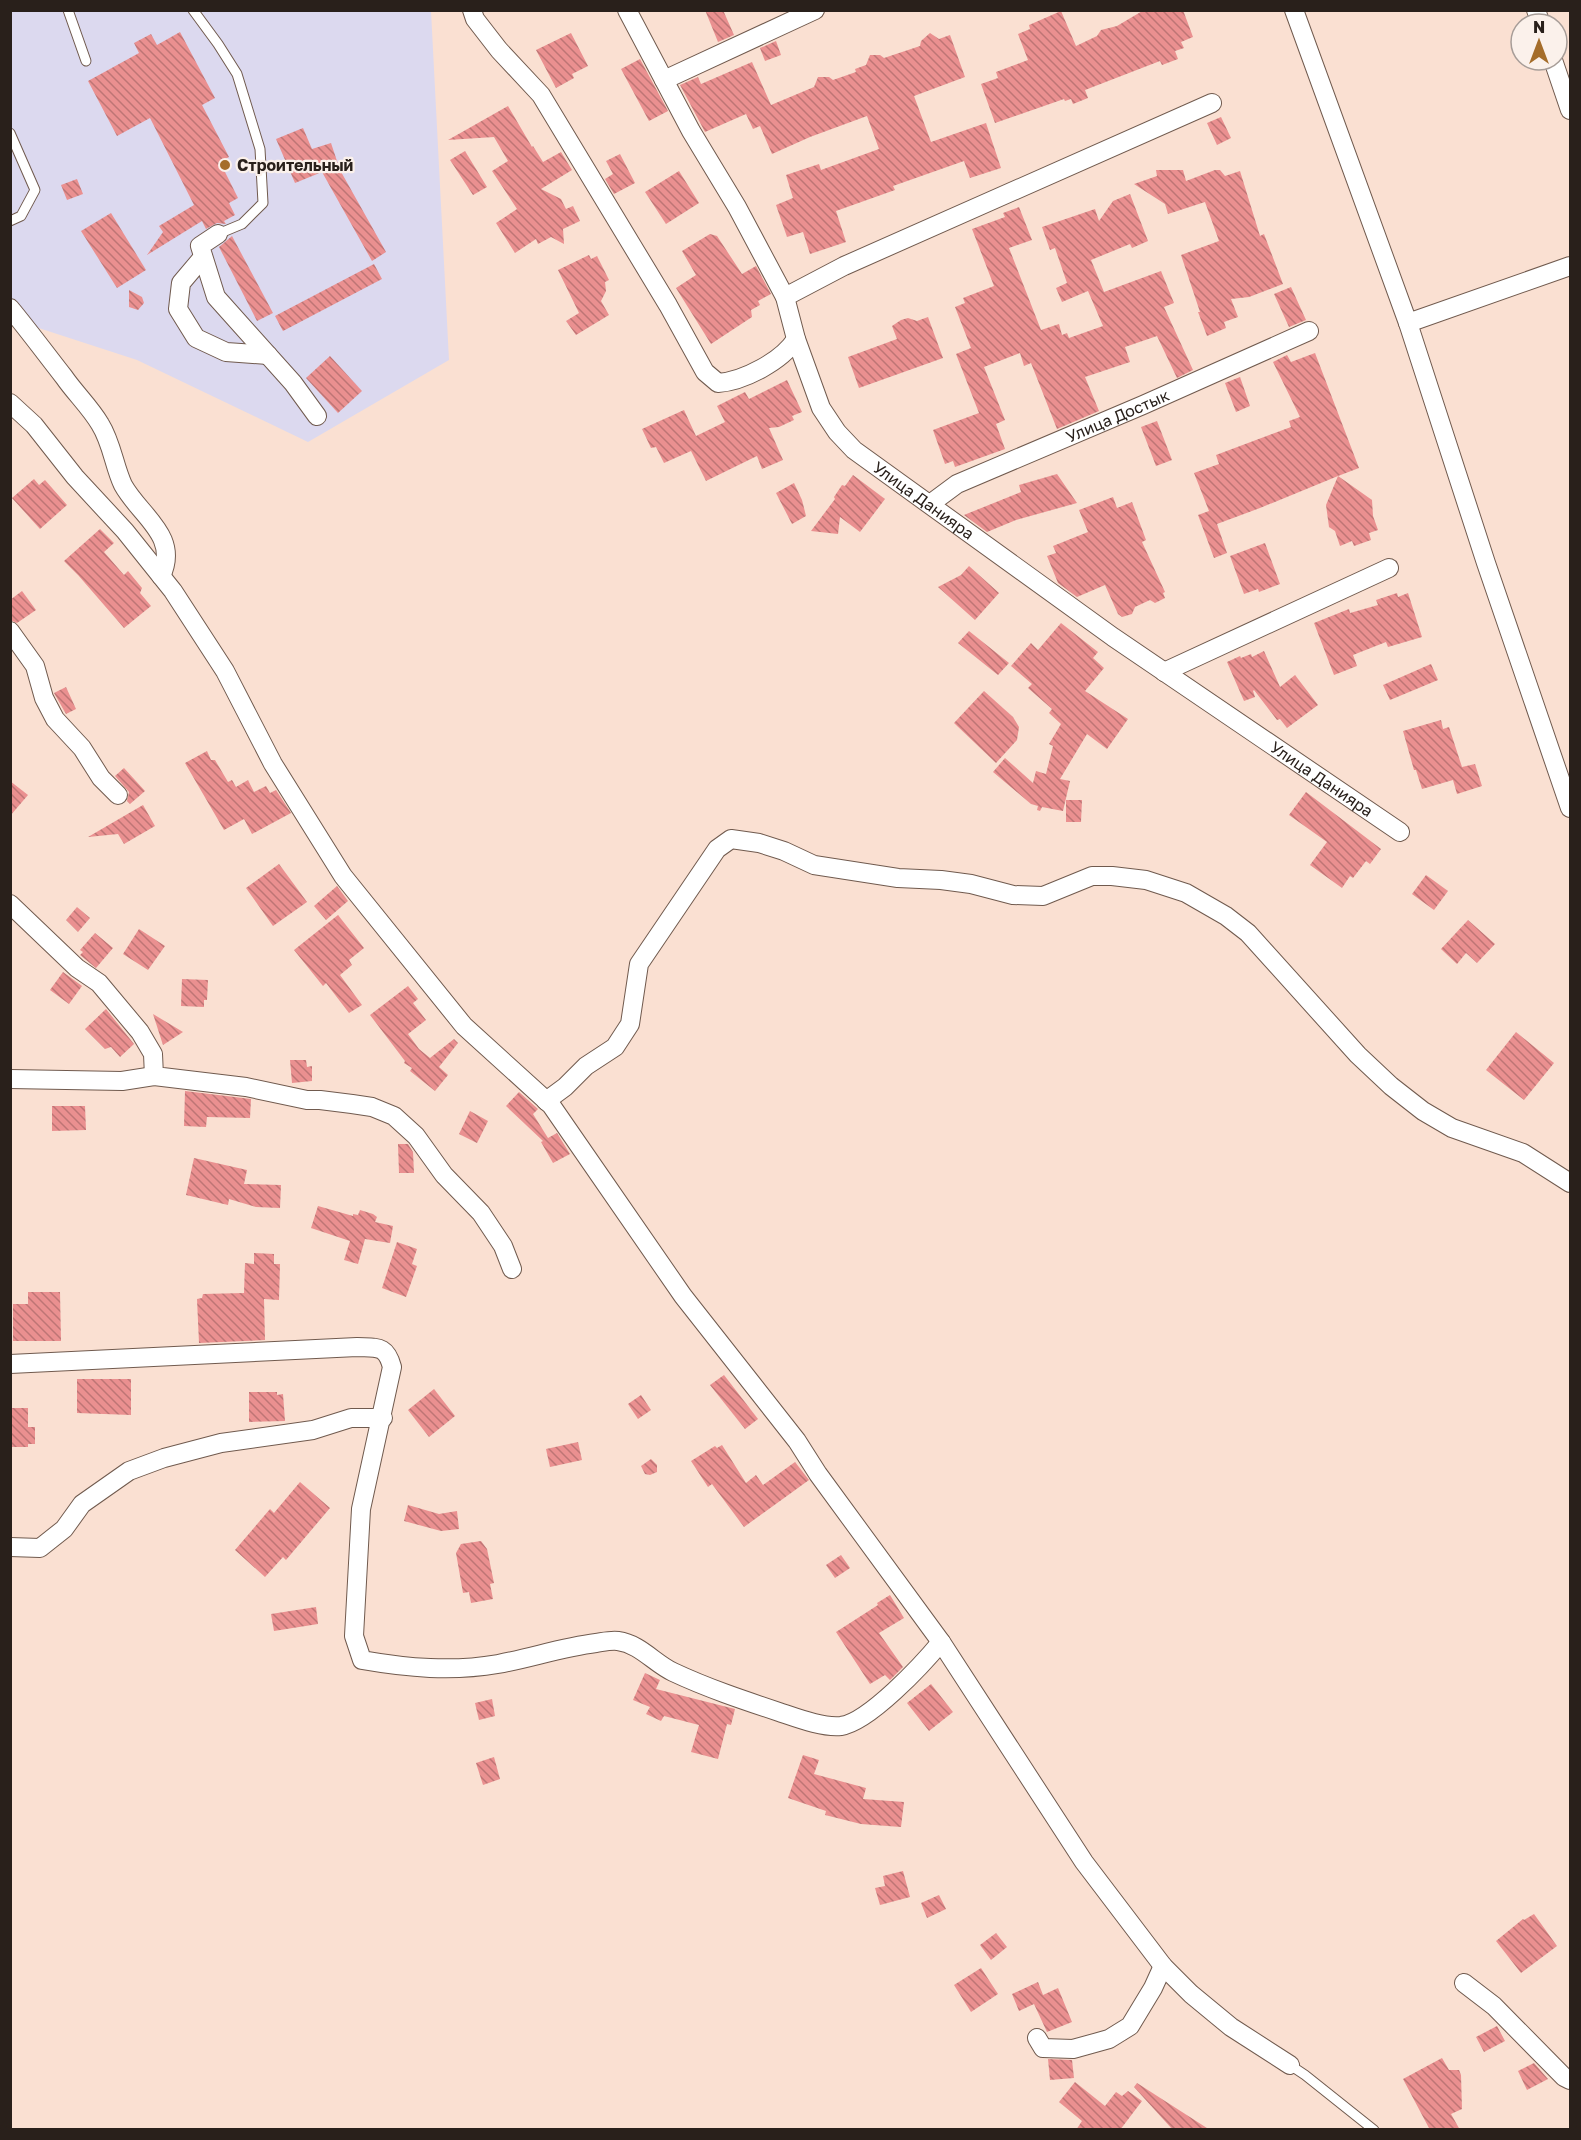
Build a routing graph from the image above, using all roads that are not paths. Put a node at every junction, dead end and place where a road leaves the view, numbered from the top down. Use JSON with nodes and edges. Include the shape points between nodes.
{"nodes":[{"id":1,"x":68,"y":10,"type":"edge"},
{"id":2,"x":193,"y":10,"type":"edge"},
{"id":3,"x":472,"y":10,"type":"edge"},
{"id":4,"x":627,"y":10,"type":"edge"},
{"id":5,"x":815,"y":10,"type":"edge"},
{"id":6,"x":1294,"y":10,"type":"edge"},
{"id":7,"x":86,"y":61,"type":"dead end"},
{"id":8,"x":1557,"y":72,"type":"edge"},
{"id":9,"x":664,"y":80,"type":"junction"},
{"id":10,"x":1212,"y":103,"type":"dead end"},
{"id":11,"x":1570,"y":110,"type":"edge"},
{"id":12,"x":10,"y":133,"type":"edge"},
{"id":13,"x":10,"y":220,"type":"edge"},
{"id":14,"x":218,"y":234,"type":"joint"},
{"id":15,"x":203,"y":257,"type":"junction"},
{"id":16,"x":1570,"y":266,"type":"edge"},
{"id":17,"x":785,"y":297,"type":"junction"},
{"id":18,"x":10,"y":308,"type":"edge"},
{"id":19,"x":1408,"y":323,"type":"junction"},
{"id":20,"x":1309,"y":331,"type":"dead end"},
{"id":21,"x":796,"y":339,"type":"junction"},
{"id":22,"x":268,"y":355,"type":"junction"},
{"id":23,"x":10,"y":403,"type":"edge"},
{"id":24,"x":316,"y":416,"type":"dead end"},
{"id":25,"x":930,"y":504,"type":"junction"},
{"id":26,"x":1389,"y":568,"type":"dead end"},
{"id":27,"x":161,"y":576,"type":"junction"},
{"id":28,"x":10,"y":632,"type":"edge"},
{"id":29,"x":1164,"y":672,"type":"junction"},
{"id":30,"x":118,"y":795,"type":"dead end"},
{"id":31,"x":1570,"y":808,"type":"edge"},
{"id":32,"x":1400,"y":832,"type":"dead end"},
{"id":33,"x":10,"y":904,"type":"edge"},
{"id":34,"x":154,"y":1076,"type":"junction"},
{"id":35,"x":10,"y":1079,"type":"edge"},
{"id":36,"x":546,"y":1101,"type":"junction"},
{"id":37,"x":1570,"y":1183,"type":"edge"},
{"id":38,"x":512,"y":1269,"type":"dead end"},
{"id":39,"x":10,"y":1364,"type":"edge"},
{"id":40,"x":382,"y":1418,"type":"junction"},
{"id":41,"x":10,"y":1547,"type":"edge"},
{"id":42,"x":941,"y":1642,"type":"junction"},
{"id":43,"x":1163,"y":1966,"type":"junction"},
{"id":44,"x":1464,"y":1983,"type":"dead end"},
{"id":45,"x":1036,"y":2038,"type":"dead end"},
{"id":46,"x":1290,"y":2065,"type":"joint"},
{"id":47,"x":1570,"y":2080,"type":"edge"},
{"id":48,"x":1374,"y":2130,"type":"edge"}],
"edges":[{"from":1,"to":7,"type":"lane"},
{"from":2,"to":14,"type":"lane","via":[[237,74],[260,149],[263,203],[242,224]]},
{"from":3,"to":21,"type":"street","via":[[499,50],[541,95],[705,372],[718,383],[749,376],[791,347]]},
{"from":4,"to":9,"type":"street","name":"Улица Данияра"},
{"from":5,"to":9,"type":"street"},
{"from":6,"to":19,"type":"street"},
{"from":8,"to":11,"type":"street"},
{"from":9,"to":17,"type":"street","name":"Улица Данияра"},
{"from":10,"to":17,"type":"street","via":[[844,266]]},
{"from":12,"to":13,"type":"lane","via":[[35,190],[21,216]]},
{"from":14,"to":15,"type":"street","via":[[200,246]]},
{"from":15,"to":22,"type":"street","via":[[216,297]]},
{"from":15,"to":22,"type":"street","via":[[181,283],[178,309],[196,338],[226,352]]},
{"from":16,"to":19,"type":"street"},
{"from":17,"to":21,"type":"street","name":"Улица Данияра"},
{"from":18,"to":27,"type":"street","via":[[102,426],[122,483],[165,544],[166,564]]},
{"from":19,"to":31,"type":"street"},
{"from":20,"to":25,"type":"street","name":"Улица Достык","via":[[957,484]]},
{"from":21,"to":25,"type":"street","name":"Улица Данияра","via":[[821,408],[837,432],[854,450]]},
{"from":22,"to":24,"type":"street"},
{"from":23,"to":27,"type":"street","via":[[34,425]]},
{"from":25,"to":29,"type":"street","name":"Улица Данияра"},
{"from":26,"to":29,"type":"street"},
{"from":27,"to":36,"type":"street","via":[[225,671],[273,764],[343,876],[464,1026]]},
{"from":28,"to":30,"type":"street","via":[[35,666],[44,698],[56,718]]},
{"from":29,"to":32,"type":"street","name":"Улица Данияра"},
{"from":33,"to":34,"type":"street","via":[[77,968],[99,983],[153,1054]]},
{"from":34,"to":35,"type":"street","via":[[122,1082]]},
{"from":34,"to":38,"type":"street","via":[[372,1107],[394,1116],[416,1136],[444,1175],[480,1213],[503,1246]]},
{"from":36,"to":37,"type":"street","via":[[615,1047],[630,1024],[639,964],[717,849],[731,839],[784,850],[814,865],[961,883],[1013,895],[1043,896],[1092,876],[1146,880],[1186,893],[1248,933],[1358,1054],[1423,1111],[1452,1128],[1523,1153]]},
{"from":36,"to":42,"type":"street","via":[[683,1296],[797,1441]]},
{"from":39,"to":40,"type":"street","via":[[380,1348],[388,1354],[392,1367]]},
{"from":40,"to":41,"type":"street","via":[[351,1418],[313,1430],[221,1443],[164,1458],[129,1471],[82,1504],[64,1528],[40,1548]]},
{"from":40,"to":42,"type":"street","via":[[361,1509],[354,1636],[362,1660],[448,1670],[617,1641],[637,1647],[667,1669],[711,1688],[812,1723],[842,1726],[860,1718],[919,1669]]},
{"from":42,"to":43,"type":"street","via":[[1084,1862]]},
{"from":43,"to":45,"type":"street","via":[[1130,2026],[1109,2038],[1073,2049],[1043,2048]]},
{"from":43,"to":46,"type":"street","via":[[1231,2027]]},
{"from":44,"to":47,"type":"street","via":[[1494,2006]]},
{"from":46,"to":48,"type":"lane"}]}
